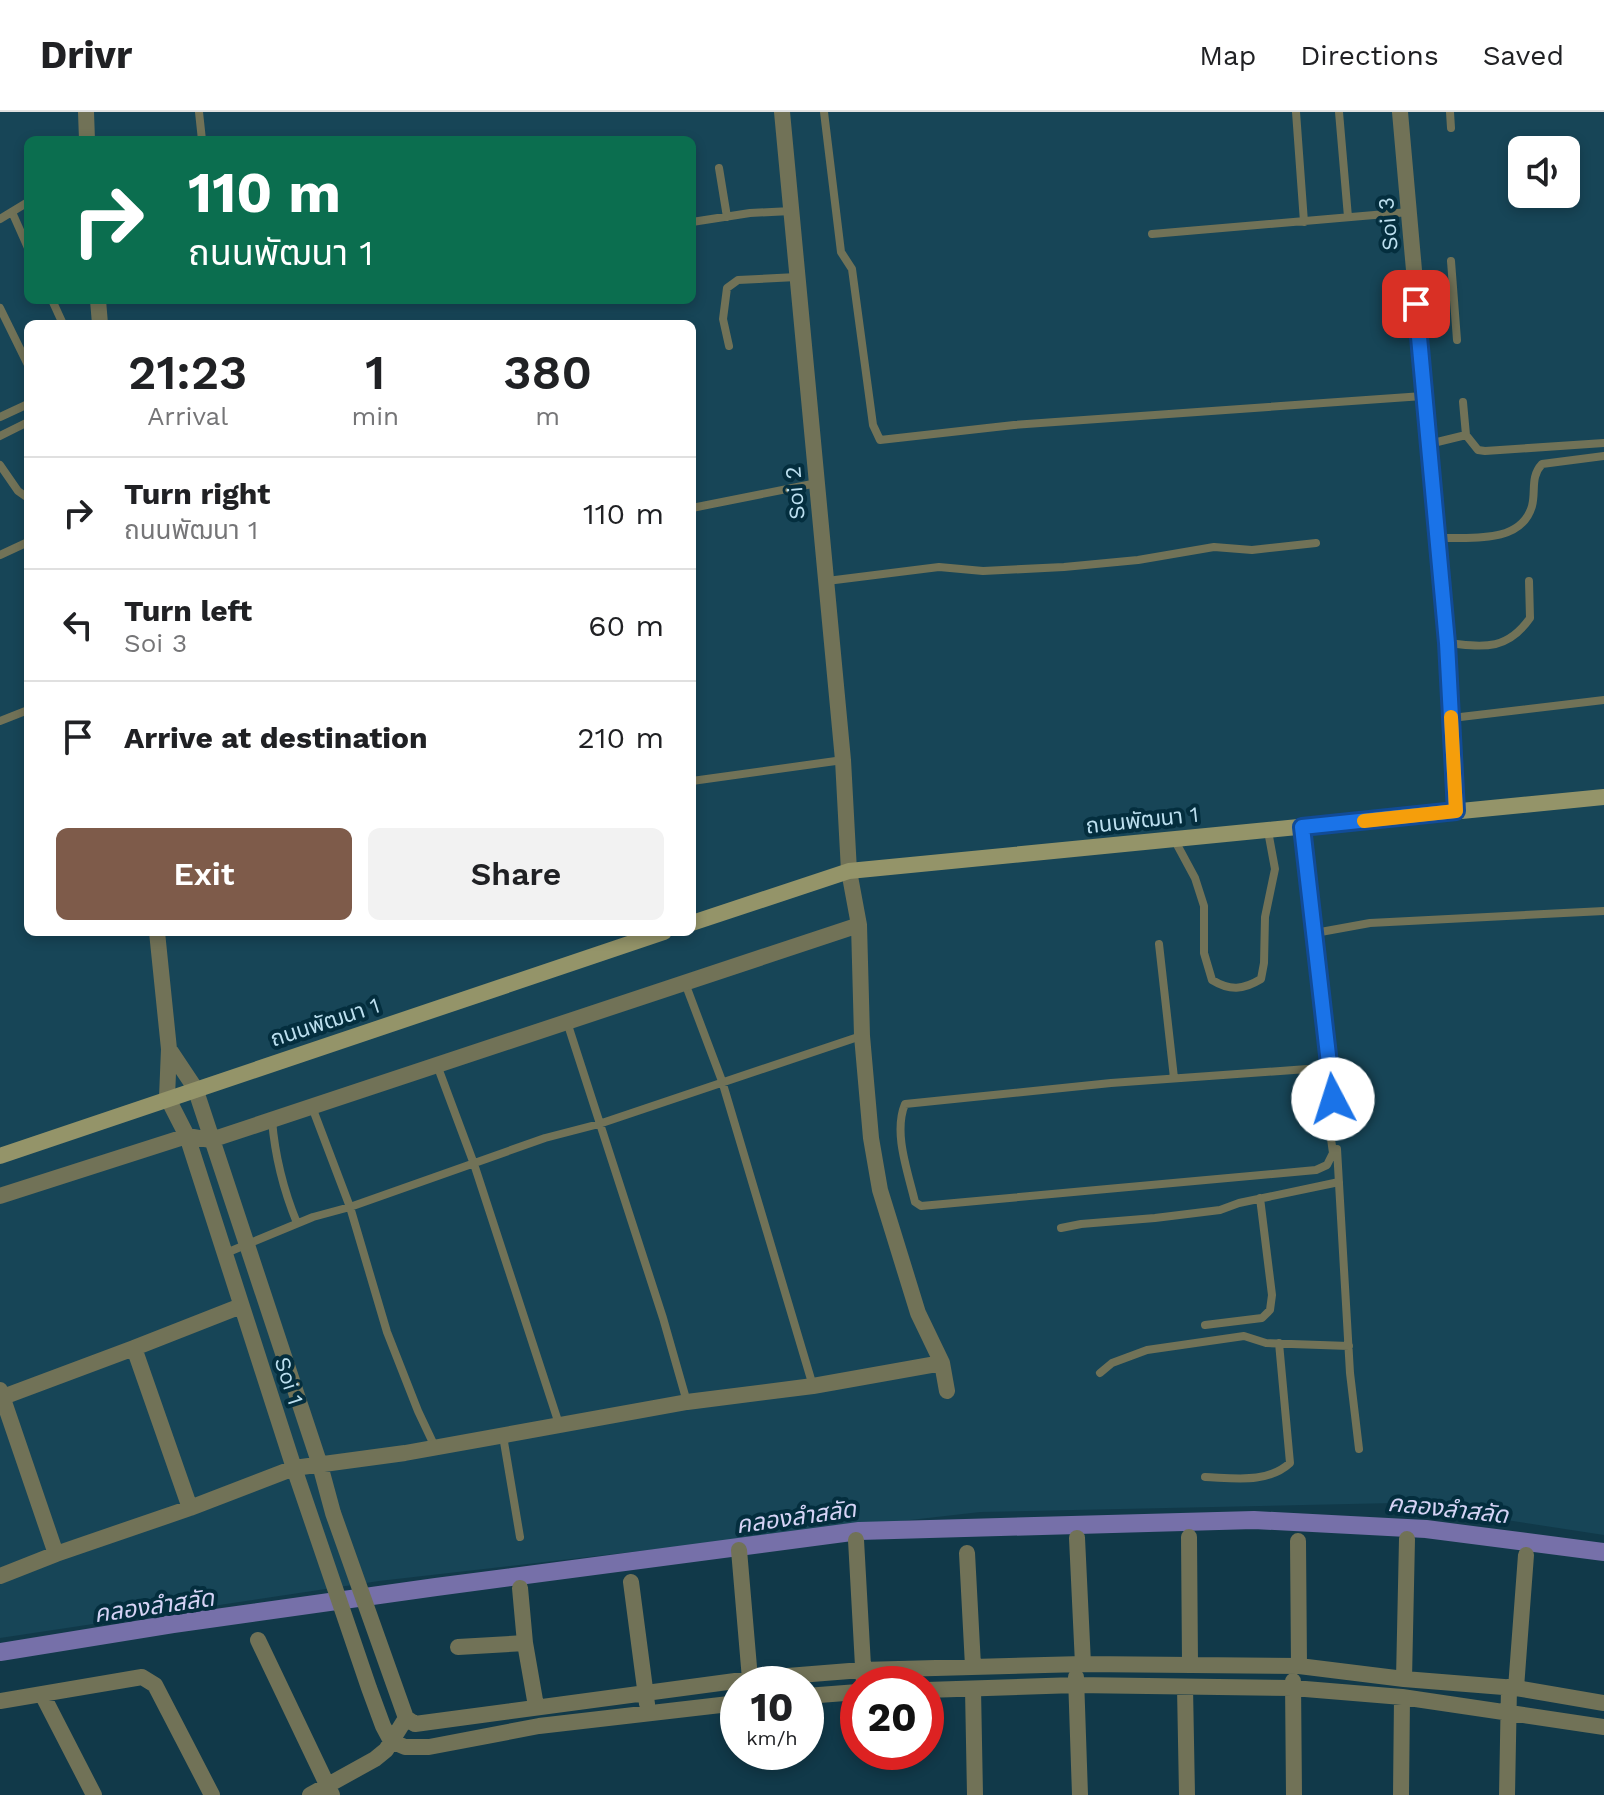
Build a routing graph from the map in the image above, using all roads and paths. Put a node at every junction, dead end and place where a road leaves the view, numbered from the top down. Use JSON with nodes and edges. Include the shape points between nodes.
{"nodes":[{"id":1,"x":86,"y":112,"type":"edge"},
{"id":2,"x":199,"y":112,"type":"edge"},
{"id":3,"x":782,"y":112,"type":"edge"},
{"id":4,"x":824,"y":112,"type":"edge"},
{"id":5,"x":1296,"y":112,"type":"edge"},
{"id":6,"x":1339,"y":112,"type":"edge"},
{"id":7,"x":1400,"y":112,"type":"edge"},
{"id":8,"x":1450,"y":112,"type":"edge"},
{"id":9,"x":1451,"y":128,"type":"dead end"},
{"id":10,"x":87,"y":136,"type":"edge"},
{"id":11,"x":202,"y":136,"type":"edge"},
{"id":12,"x":719,"y":168,"type":"dead end"},
{"id":13,"x":24,"y":204,"type":"edge"},
{"id":14,"x":791,"y":211,"type":"junction"},
{"id":15,"x":12,"y":212,"type":"junction"},
{"id":16,"x":1409,"y":212,"type":"junction"},
{"id":17,"x":727,"y":217,"type":"junction"},
{"id":18,"x":1348,"y":217,"type":"junction"},
{"id":19,"x":0,"y":219,"type":"edge"},
{"id":20,"x":696,"y":221,"type":"edge"},
{"id":21,"x":1304,"y":222,"type":"junction"},
{"id":22,"x":1152,"y":234,"type":"dead end"},
{"id":23,"x":24,"y":239,"type":"edge"},
{"id":24,"x":1451,"y":261,"type":"dead end"},
{"id":25,"x":797,"y":277,"type":"junction"},
{"id":26,"x":0,"y":308,"type":"edge"},
{"id":27,"x":1457,"y":340,"type":"dead end"},
{"id":28,"x":729,"y":346,"type":"dead end"},
{"id":29,"x":24,"y":357,"type":"edge"},
{"id":30,"x":1423,"y":396,"type":"junction"},
{"id":31,"x":1463,"y":402,"type":"dead end"},
{"id":32,"x":24,"y":406,"type":"edge"},
{"id":33,"x":0,"y":417,"type":"edge"},
{"id":34,"x":24,"y":424,"type":"edge"},
{"id":35,"x":1466,"y":435,"type":"junction"},
{"id":36,"x":0,"y":436,"type":"edge"},
{"id":37,"x":1604,"y":443,"type":"edge"},
{"id":38,"x":1428,"y":444,"type":"junction"},
{"id":39,"x":1604,"y":456,"type":"edge"},
{"id":40,"x":0,"y":465,"type":"edge"},
{"id":41,"x":817,"y":483,"type":"junction"},
{"id":42,"x":24,"y":495,"type":"edge"},
{"id":43,"x":696,"y":507,"type":"edge"},
{"id":44,"x":1437,"y":538,"type":"junction"},
{"id":45,"x":1316,"y":543,"type":"dead end"},
{"id":46,"x":24,"y":544,"type":"edge"},
{"id":47,"x":0,"y":555,"type":"edge"},
{"id":48,"x":826,"y":581,"type":"junction"},
{"id":49,"x":1529,"y":581,"type":"dead end"},
{"id":50,"x":1447,"y":643,"type":"junction"},
{"id":51,"x":1604,"y":700,"type":"edge"},
{"id":52,"x":24,"y":712,"type":"edge"},
{"id":53,"x":1451,"y":718,"type":"junction"},
{"id":54,"x":0,"y":721,"type":"edge"},
{"id":55,"x":843,"y":760,"type":"junction"},
{"id":56,"x":696,"y":780,"type":"edge"},
{"id":57,"x":1604,"y":797,"type":"edge"},
{"id":58,"x":1456,"y":811,"type":"junction"},
{"id":59,"x":1302,"y":827,"type":"junction"},
{"id":60,"x":1268,"y":830,"type":"junction"},
{"id":61,"x":1174,"y":839,"type":"junction"},
{"id":62,"x":849,"y":871,"type":"junction"},
{"id":63,"x":1604,"y":911,"type":"edge"},
{"id":64,"x":696,"y":922,"type":"edge"},
{"id":65,"x":859,"y":925,"type":"junction"},
{"id":66,"x":1315,"y":933,"type":"junction"},
{"id":67,"x":157,"y":936,"type":"edge"},
{"id":68,"x":652,"y":936,"type":"edge"},
{"id":69,"x":1159,"y":944,"type":"dead end"},
{"id":70,"x":685,"y":983,"type":"junction"},
{"id":71,"x":567,"y":1022,"type":"junction"},
{"id":72,"x":862,"y":1036,"type":"junction"},
{"id":73,"x":169,"y":1049,"type":"junction"},
{"id":74,"x":437,"y":1065,"type":"junction"},
{"id":75,"x":1321,"y":1068,"type":"junction"},
{"id":76,"x":1331,"y":1071,"type":"junction"},
{"id":77,"x":1174,"y":1078,"type":"junction"},
{"id":78,"x":722,"y":1081,"type":"junction"},
{"id":79,"x":195,"y":1088,"type":"junction"},
{"id":80,"x":167,"y":1097,"type":"junction"},
{"id":81,"x":312,"y":1107,"type":"junction"},
{"id":82,"x":272,"y":1120,"type":"junction"},
{"id":83,"x":599,"y":1124,"type":"junction"},
{"id":84,"x":187,"y":1136,"type":"junction"},
{"id":85,"x":211,"y":1140,"type":"junction"},
{"id":86,"x":0,"y":1156,"type":"edge"},
{"id":87,"x":474,"y":1164,"type":"junction"},
{"id":88,"x":1339,"y":1182,"type":"junction"},
{"id":89,"x":0,"y":1196,"type":"edge"},
{"id":90,"x":1260,"y":1198,"type":"junction"},
{"id":91,"x":350,"y":1207,"type":"junction"},
{"id":92,"x":297,"y":1223,"type":"junction"},
{"id":93,"x":1061,"y":1228,"type":"dead end"},
{"id":94,"x":246,"y":1245,"type":"junction"},
{"id":95,"x":226,"y":1253,"type":"junction"},
{"id":96,"x":241,"y":1306,"type":"junction"},
{"id":97,"x":1205,"y":1325,"type":"dead end"},
{"id":98,"x":1279,"y":1343,"type":"junction"},
{"id":99,"x":1349,"y":1346,"type":"junction"},
{"id":100,"x":134,"y":1348,"type":"junction"},
{"id":101,"x":942,"y":1363,"type":"junction"},
{"id":102,"x":1100,"y":1373,"type":"dead end"},
{"id":103,"x":813,"y":1386,"type":"junction"},
{"id":104,"x":947,"y":1391,"type":"dead end"},
{"id":105,"x":1,"y":1393,"type":"edge"},
{"id":106,"x":687,"y":1402,"type":"junction"},
{"id":107,"x":559,"y":1424,"type":"junction"},
{"id":108,"x":503,"y":1436,"type":"junction"},
{"id":109,"x":435,"y":1447,"type":"junction"},
{"id":110,"x":1359,"y":1449,"type":"dead end"},
{"id":111,"x":320,"y":1465,"type":"junction"},
{"id":112,"x":294,"y":1468,"type":"junction"},
{"id":113,"x":1205,"y":1477,"type":"dead end"},
{"id":114,"x":190,"y":1508,"type":"junction"},
{"id":115,"x":520,"y":1537,"type":"dead end"},
{"id":116,"x":1189,"y":1537,"type":"dead end"},
{"id":117,"x":1077,"y":1538,"type":"dead end"},
{"id":118,"x":1407,"y":1539,"type":"dead end"},
{"id":119,"x":856,"y":1540,"type":"dead end"},
{"id":120,"x":1298,"y":1541,"type":"dead end"},
{"id":121,"x":739,"y":1550,"type":"dead end"},
{"id":122,"x":967,"y":1553,"type":"dead end"},
{"id":123,"x":56,"y":1554,"type":"junction"},
{"id":124,"x":1526,"y":1555,"type":"dead end"},
{"id":125,"x":0,"y":1576,"type":"edge"},
{"id":126,"x":631,"y":1582,"type":"dead end"},
{"id":127,"x":520,"y":1588,"type":"dead end"},
{"id":128,"x":258,"y":1640,"type":"dead end"},
{"id":129,"x":525,"y":1643,"type":"junction"},
{"id":130,"x":458,"y":1647,"type":"dead end"},
{"id":131,"x":1082,"y":1664,"type":"junction"},
{"id":132,"x":1190,"y":1664,"type":"junction"},
{"id":133,"x":749,"y":1666,"type":"edge"},
{"id":134,"x":862,"y":1666,"type":"edge"},
{"id":135,"x":973,"y":1666,"type":"junction"},
{"id":136,"x":1299,"y":1666,"type":"junction"},
{"id":137,"x":944,"y":1669,"type":"edge"},
{"id":138,"x":1404,"y":1679,"type":"junction"},
{"id":139,"x":720,"y":1683,"type":"edge"},
{"id":140,"x":1082,"y":1685,"type":"junction"},
{"id":141,"x":1190,"y":1687,"type":"junction"},
{"id":142,"x":1515,"y":1688,"type":"junction"},
{"id":143,"x":973,"y":1689,"type":"junction"},
{"id":144,"x":1298,"y":1689,"type":"junction"},
{"id":145,"x":944,"y":1690,"type":"edge"},
{"id":146,"x":645,"y":1693,"type":"junction"},
{"id":147,"x":42,"y":1694,"type":"junction"},
{"id":148,"x":1406,"y":1697,"type":"junction"},
{"id":149,"x":0,"y":1701,"type":"edge"},
{"id":150,"x":1604,"y":1703,"type":"edge"},
{"id":151,"x":720,"y":1705,"type":"edge"},
{"id":152,"x":536,"y":1706,"type":"junction"},
{"id":153,"x":649,"y":1713,"type":"junction"},
{"id":154,"x":1513,"y":1713,"type":"junction"},
{"id":155,"x":406,"y":1718,"type":"junction"},
{"id":156,"x":1604,"y":1727,"type":"edge"},
{"id":157,"x":387,"y":1734,"type":"junction"},
{"id":158,"x":330,"y":1790,"type":"edge"},
{"id":159,"x":94,"y":1795,"type":"edge"},
{"id":160,"x":212,"y":1795,"type":"edge"},
{"id":161,"x":310,"y":1795,"type":"edge"},
{"id":162,"x":975,"y":1795,"type":"edge"},
{"id":163,"x":1080,"y":1795,"type":"edge"},
{"id":164,"x":1089,"y":1795,"type":"edge"},
{"id":165,"x":1187,"y":1795,"type":"edge"},
{"id":166,"x":1195,"y":1795,"type":"edge"},
{"id":167,"x":1294,"y":1795,"type":"edge"},
{"id":168,"x":1302,"y":1795,"type":"edge"},
{"id":169,"x":1401,"y":1795,"type":"edge"},
{"id":170,"x":1408,"y":1795,"type":"edge"},
{"id":171,"x":1507,"y":1795,"type":"edge"},
{"id":172,"x":1515,"y":1795,"type":"edge"}],
"edges":[{"from":1,"to":10,"type":"street"},
{"from":2,"to":11,"type":"lane"},
{"from":3,"to":14,"type":"street","name":"Soi 2"},
{"from":4,"to":30,"type":"lane","via":[[841,252],[852,269],[873,425],[880,440],[1014,425]]},
{"from":5,"to":21,"type":"lane"},
{"from":6,"to":18,"type":"lane"},
{"from":7,"to":16,"type":"street","name":"Soi 3"},
{"from":8,"to":9,"type":"lane"},
{"from":12,"to":17,"type":"lane"},
{"from":13,"to":15,"type":"lane"},
{"from":14,"to":17,"type":"lane"},
{"from":14,"to":25,"type":"street","name":"Soi 2"},
{"from":15,"to":19,"type":"lane"},
{"from":15,"to":23,"type":"lane"},
{"from":16,"to":18,"type":"lane"},
{"from":16,"to":30,"type":"street","name":"Soi 3"},
{"from":17,"to":20,"type":"lane"},
{"from":18,"to":21,"type":"lane"},
{"from":21,"to":22,"type":"lane"},
{"from":24,"to":27,"type":"lane"},
{"from":25,"to":28,"type":"lane","via":[[738,280],[727,288],[723,319]]},
{"from":25,"to":41,"type":"street","name":"Soi 2"},
{"from":26,"to":29,"type":"lane"},
{"from":30,"to":38,"type":"street","name":"Soi 3"},
{"from":31,"to":35,"type":"lane"},
{"from":32,"to":33,"type":"lane"},
{"from":34,"to":36,"type":"lane"},
{"from":35,"to":37,"type":"lane","via":[[1485,451]]},
{"from":35,"to":38,"type":"lane"},
{"from":38,"to":44,"type":"street","name":"Soi 3"},
{"from":39,"to":44,"type":"lane","via":[[1542,464],[1532,482],[1531,507],[1519,527],[1499,536]]},
{"from":40,"to":42,"type":"lane"},
{"from":41,"to":43,"type":"lane"},
{"from":41,"to":48,"type":"street","name":"Soi 2"},
{"from":44,"to":50,"type":"street","name":"Soi 3"},
{"from":45,"to":48,"type":"lane","via":[[1252,550],[1214,547],[1064,567],[939,567]]},
{"from":46,"to":47,"type":"lane"},
{"from":48,"to":55,"type":"street","name":"Soi 2"},
{"from":49,"to":50,"type":"lane","via":[[1530,618],[1521,631],[1487,647]]},
{"from":50,"to":53,"type":"street","name":"Soi 3"},
{"from":51,"to":53,"type":"lane"},
{"from":52,"to":54,"type":"lane"},
{"from":53,"to":58,"type":"street","name":"Soi 3"},
{"from":55,"to":56,"type":"lane"},
{"from":55,"to":62,"type":"street","name":"Soi 2"},
{"from":57,"to":58,"type":"main road","name":"ถนนพัฒนา 1"},
{"from":58,"to":59,"type":"main road","name":"ถนนพัฒนา 1"},
{"from":59,"to":60,"type":"main road","name":"ถนนพัฒนา 1"},
{"from":59,"to":66,"type":"lane"},
{"from":60,"to":61,"type":"main road","name":"ถนนพัฒนา 1"},
{"from":60,"to":61,"type":"lane","via":[[1275,869],[1265,917],[1264,963],[1261,979],[1246,988],[1225,988],[1212,980],[1204,953],[1204,906]]},
{"from":61,"to":62,"type":"main road","name":"ถนนพัฒนา 1"},
{"from":62,"to":64,"type":"main road","name":"ถนนพัฒนา 1"},
{"from":62,"to":65,"type":"street","name":"Soi 2"},
{"from":63,"to":66,"type":"lane","via":[[1370,923]]},
{"from":65,"to":70,"type":"street"},
{"from":65,"to":72,"type":"street","name":"Soi 2"},
{"from":66,"to":76,"type":"lane"},
{"from":67,"to":73,"type":"street","name":"Soi 1"},
{"from":68,"to":79,"type":"main road","name":"ถนนพัฒนา 1"},
{"from":69,"to":77,"type":"lane"},
{"from":70,"to":71,"type":"street"},
{"from":70,"to":78,"type":"lane"},
{"from":71,"to":74,"type":"street"},
{"from":71,"to":83,"type":"lane"},
{"from":72,"to":78,"type":"lane"},
{"from":72,"to":101,"type":"street","name":"Soi 2","via":[[880,1190],[918,1313]]},
{"from":73,"to":79,"type":"street","name":"Soi 1"},
{"from":73,"to":80,"type":"street","name":"Soi 1"},
{"from":74,"to":81,"type":"street"},
{"from":74,"to":87,"type":"lane"},
{"from":75,"to":76,"type":"lane"},
{"from":75,"to":77,"type":"lane"},
{"from":75,"to":77,"type":"lane","via":[[1333,1153],[1327,1165],[1316,1170],[921,1206],[915,1202],[901,1137],[905,1104]]},
{"from":76,"to":88,"type":"lane"},
{"from":78,"to":83,"type":"lane"},
{"from":78,"to":103,"type":"lane"},
{"from":79,"to":80,"type":"main road","name":"ถนนพัฒนา 1"},
{"from":79,"to":85,"type":"street","name":"Soi 1"},
{"from":80,"to":84,"type":"street","name":"Soi 1"},
{"from":80,"to":86,"type":"main road","name":"ถนนพัฒนา 1"},
{"from":81,"to":82,"type":"street"},
{"from":81,"to":91,"type":"lane"},
{"from":82,"to":85,"type":"street"},
{"from":82,"to":92,"type":"lane","via":[[274,1152]]},
{"from":83,"to":87,"type":"lane"},
{"from":83,"to":106,"type":"lane"},
{"from":84,"to":85,"type":"street"},
{"from":84,"to":89,"type":"street"},
{"from":84,"to":95,"type":"street","name":"Soi 1"},
{"from":85,"to":94,"type":"street","name":"Soi 1"},
{"from":87,"to":91,"type":"lane"},
{"from":87,"to":107,"type":"lane"},
{"from":88,"to":90,"type":"lane"},
{"from":88,"to":99,"type":"lane"},
{"from":90,"to":93,"type":"lane","via":[[1220,1210]]},
{"from":90,"to":97,"type":"lane","via":[[1270,1310],[1262,1318]]},
{"from":91,"to":92,"type":"lane"},
{"from":91,"to":109,"type":"lane","via":[[387,1332]]},
{"from":92,"to":94,"type":"lane"},
{"from":94,"to":95,"type":"lane"},
{"from":94,"to":111,"type":"street","name":"Soi 1"},
{"from":95,"to":96,"type":"street","name":"Soi 1"},
{"from":96,"to":100,"type":"street"},
{"from":96,"to":112,"type":"street","name":"Soi 1"},
{"from":98,"to":99,"type":"lane"},
{"from":98,"to":102,"type":"lane","via":[[1244,1336],[1147,1350]]},
{"from":98,"to":113,"type":"lane","via":[[1290,1463],[1280,1473],[1251,1479]]},
{"from":99,"to":110,"type":"lane"},
{"from":100,"to":105,"type":"street"},
{"from":100,"to":114,"type":"street"},
{"from":101,"to":103,"type":"street"},
{"from":101,"to":104,"type":"street","name":"Soi 2"},
{"from":103,"to":106,"type":"street"},
{"from":105,"to":123,"type":"street"},
{"from":106,"to":107,"type":"street"},
{"from":107,"to":108,"type":"street"},
{"from":108,"to":109,"type":"street"},
{"from":108,"to":115,"type":"lane"},
{"from":109,"to":111,"type":"street"},
{"from":111,"to":112,"type":"street"},
{"from":111,"to":155,"type":"street","name":"Soi 1"},
{"from":112,"to":114,"type":"street"},
{"from":112,"to":157,"type":"street","name":"Soi 1"},
{"from":114,"to":123,"type":"street"},
{"from":116,"to":132,"type":"street"},
{"from":117,"to":131,"type":"street"},
{"from":118,"to":138,"type":"street"},
{"from":119,"to":134,"type":"street"},
{"from":120,"to":136,"type":"street"},
{"from":121,"to":133,"type":"street"},
{"from":122,"to":135,"type":"street"},
{"from":123,"to":125,"type":"street"},
{"from":124,"to":142,"type":"street"},
{"from":126,"to":146,"type":"street"},
{"from":127,"to":129,"type":"street"},
{"from":128,"to":158,"type":"street"},
{"from":129,"to":130,"type":"street"},
{"from":129,"to":152,"type":"street"},
{"from":131,"to":132,"type":"street"},
{"from":131,"to":135,"type":"street"},
{"from":131,"to":140,"type":"street"},
{"from":132,"to":136,"type":"street"},
{"from":135,"to":137,"type":"street"},
{"from":136,"to":138,"type":"street"},
{"from":136,"to":144,"type":"street"},
{"from":138,"to":142,"type":"street"},
{"from":139,"to":146,"type":"street"},
{"from":140,"to":141,"type":"street"},
{"from":140,"to":143,"type":"street"},
{"from":140,"to":163,"type":"street"},
{"from":140,"to":164,"type":"street"},
{"from":141,"to":144,"type":"street"},
{"from":141,"to":165,"type":"street"},
{"from":141,"to":166,"type":"street"},
{"from":142,"to":150,"type":"street"},
{"from":142,"to":154,"type":"street"},
{"from":143,"to":145,"type":"street"},
{"from":143,"to":162,"type":"street"},
{"from":144,"to":148,"type":"street"},
{"from":144,"to":167,"type":"street"},
{"from":144,"to":168,"type":"street"},
{"from":146,"to":152,"type":"street"},
{"from":146,"to":153,"type":"street"},
{"from":147,"to":149,"type":"street"},
{"from":147,"to":159,"type":"street"},
{"from":147,"to":160,"type":"street","via":[[149,1680]]},
{"from":148,"to":154,"type":"street"},
{"from":148,"to":169,"type":"street"},
{"from":148,"to":170,"type":"street"},
{"from":151,"to":153,"type":"street"},
{"from":152,"to":155,"type":"street","via":[[415,1724]]},
{"from":153,"to":157,"type":"street","via":[[429,1747],[405,1747]]},
{"from":154,"to":156,"type":"street"},
{"from":154,"to":171,"type":"street"},
{"from":154,"to":172,"type":"street"},
{"from":155,"to":157,"type":"street"},
{"from":157,"to":158,"type":"street","via":[[386,1750]]},
{"from":158,"to":161,"type":"street"}]}
